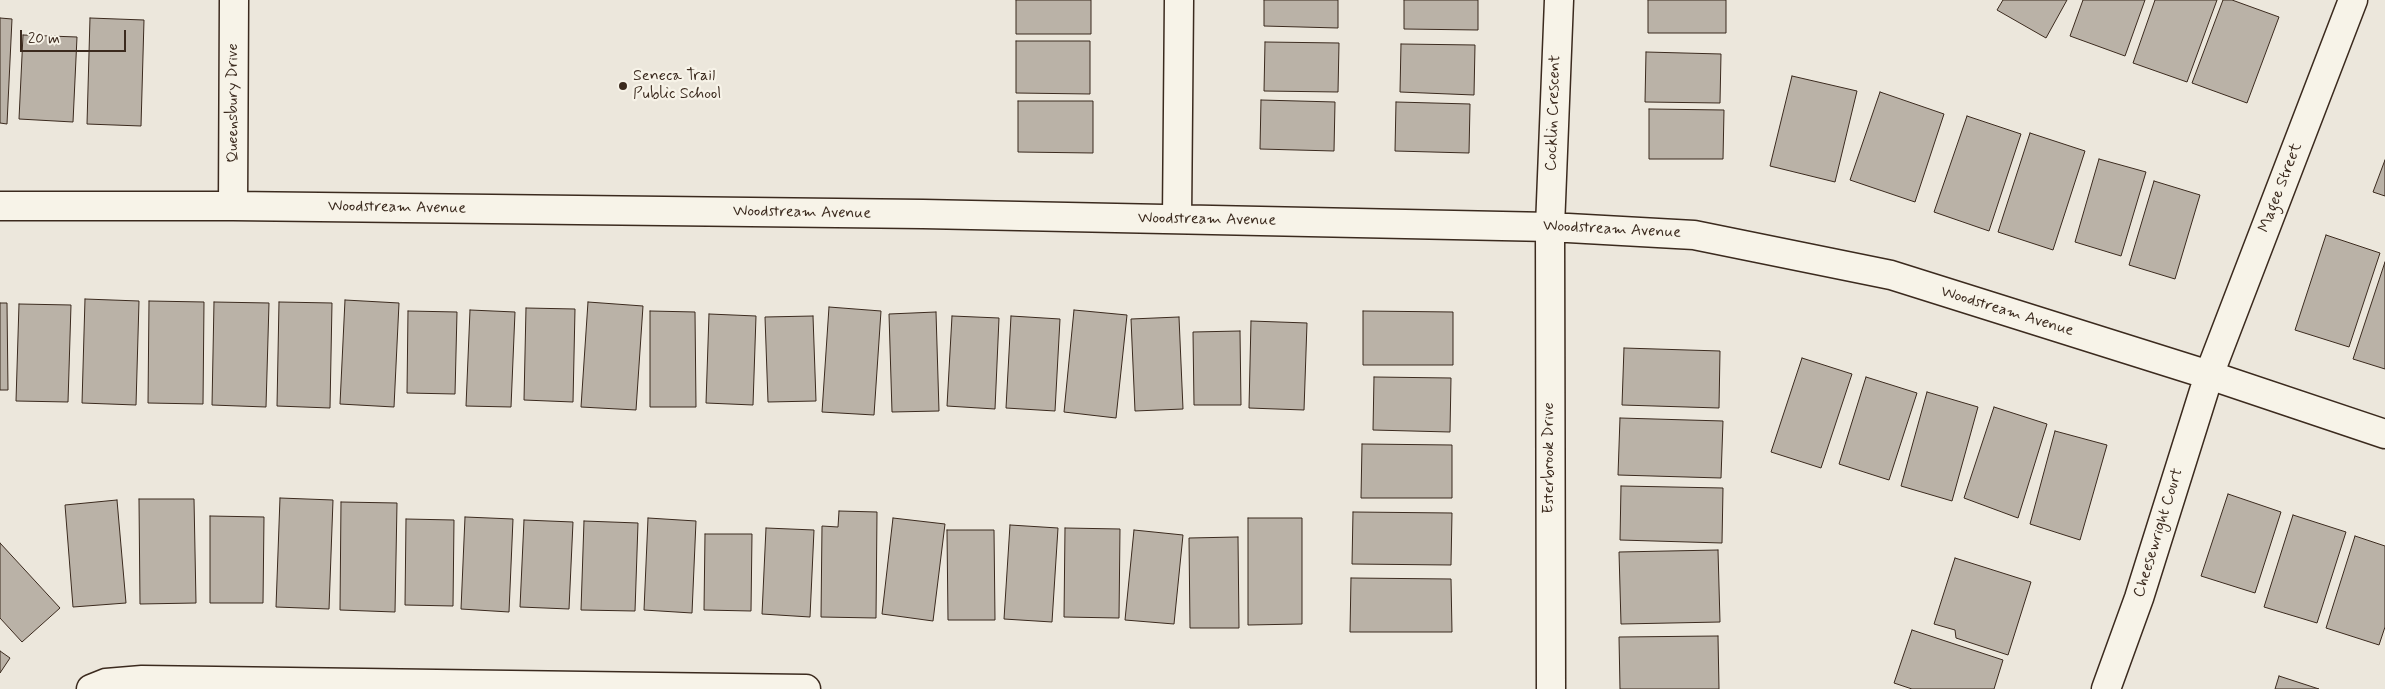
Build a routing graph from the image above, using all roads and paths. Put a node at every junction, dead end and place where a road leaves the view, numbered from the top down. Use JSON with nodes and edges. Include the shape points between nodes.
{"nodes":[{"id":1,"x":234,"y":0,"type":"edge"},
{"id":2,"x":1179,"y":0,"type":"edge"},
{"id":3,"x":1559,"y":0,"type":"edge"},
{"id":4,"x":2353,"y":0,"type":"edge"},
{"id":5,"x":0,"y":206,"type":"edge"},
{"id":6,"x":233,"y":206,"type":"junction"},
{"id":7,"x":1177,"y":219,"type":"junction"},
{"id":8,"x":1550,"y":226,"type":"junction"},
{"id":9,"x":2209,"y":375,"type":"junction"},
{"id":10,"x":2385,"y":434,"type":"edge"},
{"id":11,"x":91,"y":689,"type":"edge"},
{"id":12,"x":806,"y":689,"type":"edge"},
{"id":13,"x":1550,"y":689,"type":"edge"},
{"id":14,"x":2106,"y":689,"type":"edge"}],
"edges":[{"from":1,"to":6,"type":"street","name":"Queensbury Drive"},
{"from":2,"to":7,"type":"street"},
{"from":3,"to":8,"type":"street","name":"Cocklin Crescent"},
{"from":4,"to":9,"type":"street","name":"Magee Street"},
{"from":5,"to":6,"type":"street","name":"Woodstream Avenue"},
{"from":6,"to":7,"type":"street","name":"Woodstream Avenue"},
{"from":7,"to":8,"type":"street","name":"Woodstream Avenue"},
{"from":8,"to":9,"type":"street","name":"Woodstream Avenue","via":[[1694,235],[1891,275]]},
{"from":8,"to":13,"type":"street","name":"Esterbrook Drive"},
{"from":9,"to":10,"type":"street","name":"Woodstream Avenue"},
{"from":9,"to":14,"type":"street","name":"Cheesewright Court","via":[[2139,598]]},
{"from":11,"to":12,"type":"street","via":[[106,683],[142,680]]}]}
